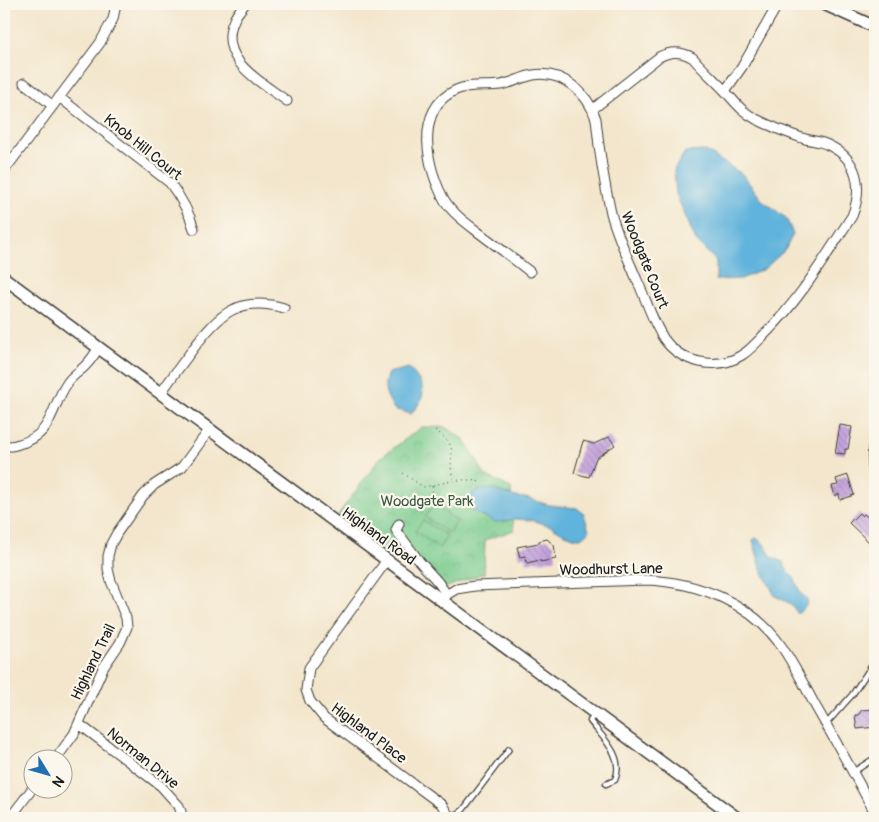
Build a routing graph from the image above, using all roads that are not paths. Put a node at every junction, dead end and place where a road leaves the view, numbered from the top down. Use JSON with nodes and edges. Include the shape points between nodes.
{"nodes":[{"id":1,"x":116,"y":4,"type":"edge"},
{"id":2,"x":245,"y":4,"type":"edge"},
{"id":3,"x":778,"y":4,"type":"edge"},
{"id":4,"x":824,"y":4,"type":"edge"},
{"id":5,"x":875,"y":27,"type":"edge"},
{"id":6,"x":24,"y":83,"type":"dead end"},
{"id":7,"x":725,"y":91,"type":"junction"},
{"id":8,"x":59,"y":97,"type":"junction"},
{"id":9,"x":287,"y":101,"type":"dead end"},
{"id":10,"x":53,"y":106,"type":"junction"},
{"id":11,"x":593,"y":110,"type":"junction"},
{"id":12,"x":4,"y":171,"type":"edge"},
{"id":13,"x":194,"y":229,"type":"dead end"},
{"id":14,"x":530,"y":272,"type":"dead end"},
{"id":15,"x":4,"y":278,"type":"edge"},
{"id":16,"x":284,"y":308,"type":"dead end"},
{"id":17,"x":99,"y":347,"type":"junction"},
{"id":18,"x":160,"y":393,"type":"junction"},
{"id":19,"x":210,"y":429,"type":"junction"},
{"id":20,"x":875,"y":435,"type":"edge"},
{"id":21,"x":4,"y":445,"type":"edge"},
{"id":22,"x":875,"y":477,"type":"edge"},
{"id":23,"x":399,"y":524,"type":"dead end"},
{"id":24,"x":387,"y":560,"type":"junction"},
{"id":25,"x":443,"y":597,"type":"junction"},
{"id":26,"x":875,"y":661,"type":"edge"},
{"id":27,"x":594,"y":713,"type":"junction"},
{"id":28,"x":79,"y":724,"type":"junction"},
{"id":29,"x":826,"y":724,"type":"junction"},
{"id":30,"x":510,"y":749,"type":"dead end"},
{"id":31,"x":61,"y":750,"type":"edge"},
{"id":32,"x":875,"y":758,"type":"edge"},
{"id":33,"x":853,"y":772,"type":"junction"},
{"id":34,"x":606,"y":784,"type":"dead end"},
{"id":35,"x":24,"y":800,"type":"edge"},
{"id":36,"x":875,"y":815,"type":"edge"},
{"id":37,"x":448,"y":817,"type":"edge"},
{"id":38,"x":10,"y":818,"type":"edge"},
{"id":39,"x":183,"y":818,"type":"edge"},
{"id":40,"x":737,"y":818,"type":"edge"}],
"edges":[{"from":1,"to":8,"type":"street","via":[[108,32]]},
{"from":2,"to":9,"type":"street","via":[[231,30],[232,51],[245,69]]},
{"from":3,"to":7,"type":"street"},
{"from":4,"to":5,"type":"street"},
{"from":6,"to":10,"type":"street"},
{"from":7,"to":11,"type":"street","via":[[693,58],[668,53]]},
{"from":7,"to":11,"type":"street","name":"Woodgate Court","via":[[744,112],[756,119],[839,151],[854,170],[858,194],[852,216],[774,326],[742,356],[719,364],[707,364],[683,356],[664,339],[654,319],[612,215]]},
{"from":8,"to":10,"type":"street"},
{"from":8,"to":13,"type":"street","name":"Knob Hill Court","via":[[170,183],[190,215]]},
{"from":10,"to":12,"type":"street"},
{"from":11,"to":14,"type":"street","via":[[574,86],[554,76],[543,75],[506,84],[460,88],[442,99],[430,117],[426,142],[436,180],[446,201],[458,216]]},
{"from":15,"to":17,"type":"street","name":"Highland Road"},
{"from":16,"to":18,"type":"street","via":[[256,304],[228,312],[206,332]]},
{"from":17,"to":18,"type":"street","name":"Highland Road"},
{"from":17,"to":21,"type":"street","via":[[64,387],[44,429],[24,443]]},
{"from":18,"to":19,"type":"street","name":"Highland Road"},
{"from":19,"to":24,"type":"street","name":"Highland Road"},
{"from":19,"to":28,"type":"street","name":"Highland Trail","via":[[182,466],[143,496],[111,544],[108,568],[127,627]]},
{"from":20,"to":22,"type":"street","via":[[872,467]]},
{"from":23,"to":25,"type":"street","via":[[396,530],[438,582]]},
{"from":24,"to":25,"type":"street","name":"Highland Road"},
{"from":24,"to":37,"type":"street","name":"Highland Place","via":[[309,668],[306,690],[310,701],[324,718],[442,805]]},
{"from":25,"to":27,"type":"street","name":"Highland Road"},
{"from":25,"to":29,"type":"street","name":"Woodhurst Lane","via":[[456,589],[475,586],[646,580],[668,581],[709,591],[746,612],[769,632],[781,646]]},
{"from":26,"to":29,"type":"lane","via":[[852,695]]},
{"from":27,"to":34,"type":"lane","via":[[590,721],[617,759],[619,771],[616,780]]},
{"from":27,"to":40,"type":"street","name":"Highland Road"},
{"from":28,"to":31,"type":"street","name":"Highland Trail"},
{"from":28,"to":39,"type":"street","name":"Norman Drive","via":[[160,786],[179,806]]},
{"from":29,"to":33,"type":"street","name":"Woodhurst Lane"},
{"from":30,"to":37,"type":"lane","via":[[460,814]]},
{"from":32,"to":33,"type":"lane"},
{"from":33,"to":36,"type":"street","name":"Woodhurst Lane"},
{"from":35,"to":38,"type":"street"}]}
